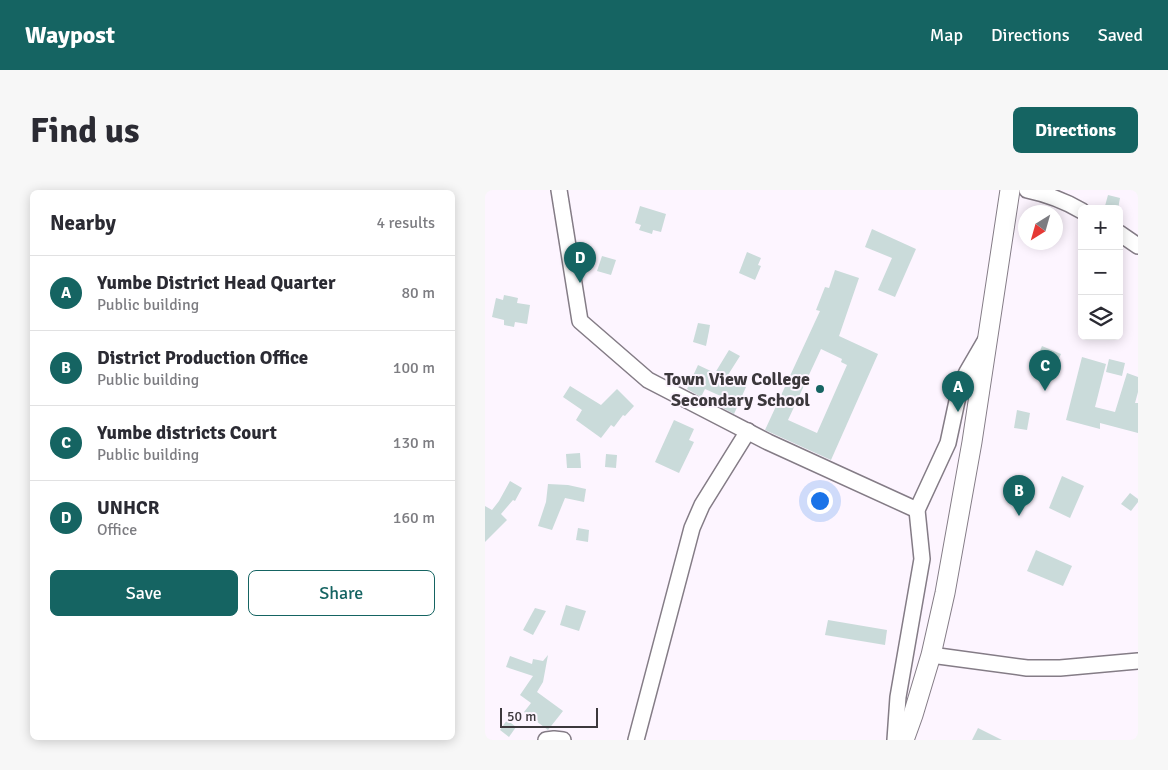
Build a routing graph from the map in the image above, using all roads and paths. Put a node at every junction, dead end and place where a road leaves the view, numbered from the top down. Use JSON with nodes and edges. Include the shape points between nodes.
{"nodes":[{"id":1,"x":559,"y":190,"type":"edge"},
{"id":2,"x":1010,"y":190,"type":"edge"},
{"id":3,"x":1027,"y":190,"type":"edge"},
{"id":4,"x":1078,"y":209,"type":"edge"},
{"id":5,"x":1123,"y":236,"type":"edge"},
{"id":6,"x":1138,"y":246,"type":"edge"},
{"id":7,"x":988,"y":334,"type":"junction"},
{"id":8,"x":748,"y":431,"type":"junction"},
{"id":9,"x":917,"y":510,"type":"junction"},
{"id":10,"x":931,"y":655,"type":"junction"},
{"id":11,"x":1138,"y":661,"type":"edge"},
{"id":12,"x":636,"y":740,"type":"edge"},
{"id":13,"x":895,"y":740,"type":"edge"},
{"id":14,"x":904,"y":740,"type":"edge"}],
"edges":[{"from":1,"to":8,"type":"street","via":[[580,321],[648,380]]},
{"from":2,"to":7,"type":"main road"},
{"from":3,"to":4,"type":"street"},
{"from":5,"to":6,"type":"street"},
{"from":7,"to":9,"type":"street","via":[[960,387],[948,443]]},
{"from":7,"to":10,"type":"main road","via":[[972,442]]},
{"from":8,"to":9,"type":"street"},
{"from":8,"to":12,"type":"street","via":[[701,505],[692,528]]},
{"from":9,"to":13,"type":"street","via":[[922,559]]},
{"from":10,"to":11,"type":"street","via":[[1027,668]]},
{"from":10,"to":14,"type":"main road"}]}
